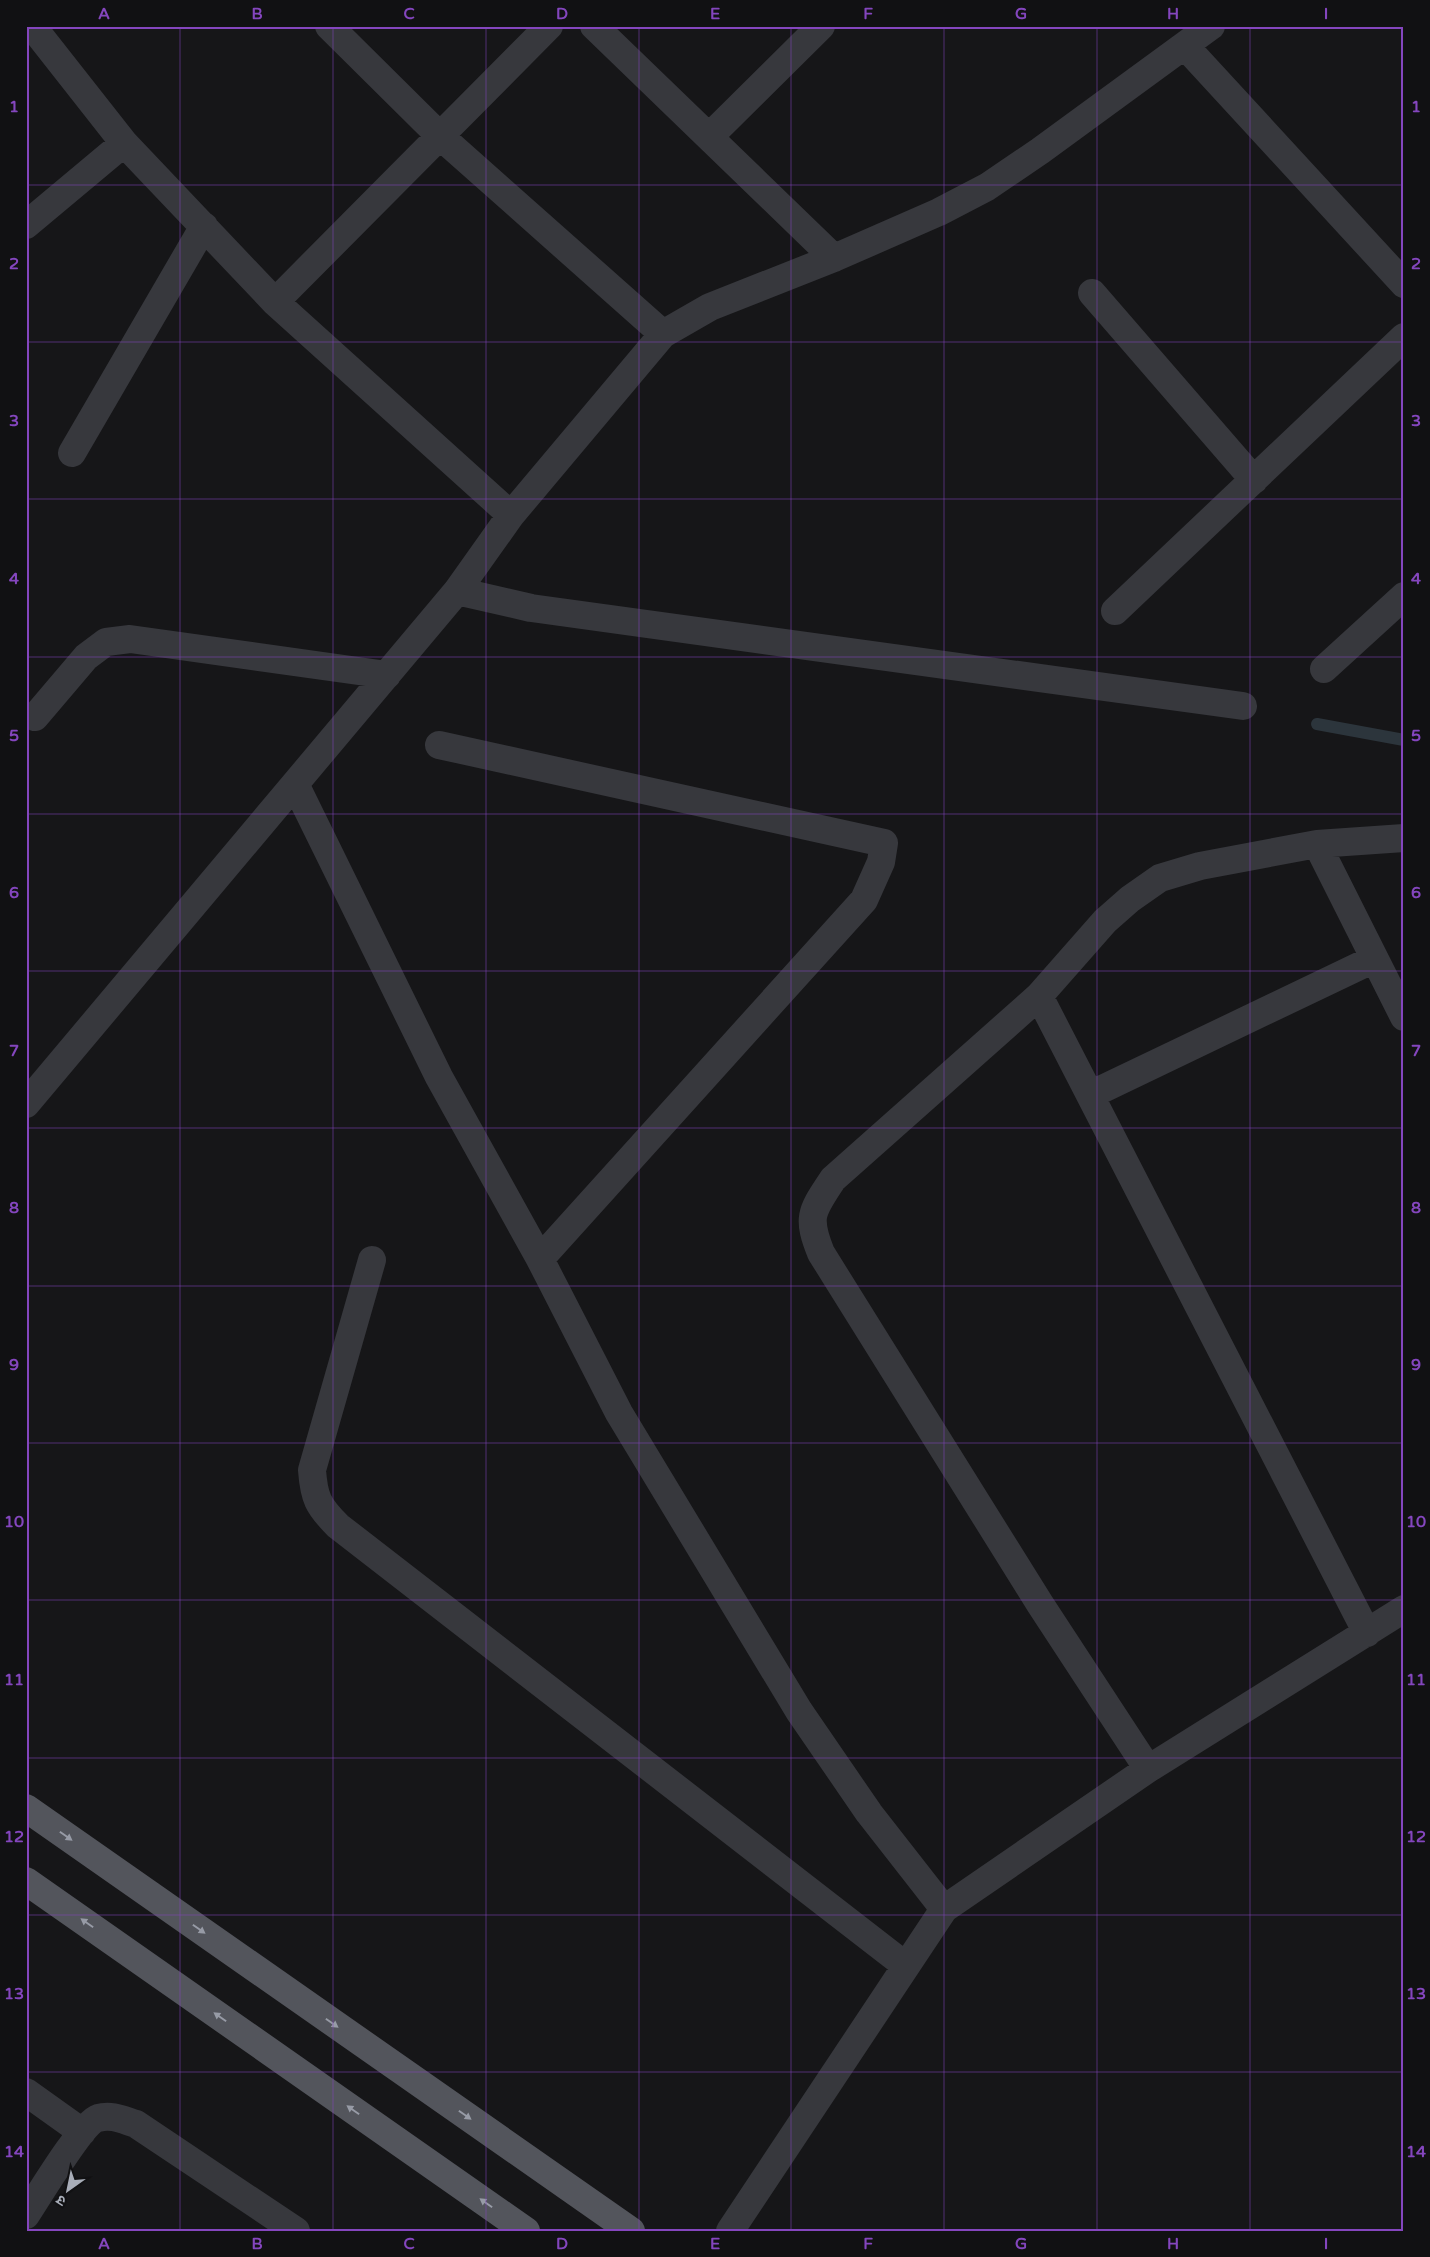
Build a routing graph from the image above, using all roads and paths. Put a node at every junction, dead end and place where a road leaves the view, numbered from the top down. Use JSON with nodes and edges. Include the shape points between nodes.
{"nodes":[{"id":1,"x":32,"y":26,"type":"edge"},
{"id":2,"x":329,"y":26,"type":"edge"},
{"id":3,"x":549,"y":26,"type":"edge"},
{"id":4,"x":594,"y":26,"type":"edge"},
{"id":5,"x":821,"y":26,"type":"edge"},
{"id":6,"x":1211,"y":26,"type":"edge"},
{"id":7,"x":1185,"y":46,"type":"junction"},
{"id":8,"x":440,"y":136,"type":"junction"},
{"id":9,"x":709,"y":137,"type":"junction"},
{"id":10,"x":124,"y":143,"type":"junction"},
{"id":11,"x":26,"y":225,"type":"edge"},
{"id":12,"x":204,"y":226,"type":"junction"},
{"id":13,"x":834,"y":258,"type":"junction"},
{"id":14,"x":1404,"y":284,"type":"edge"},
{"id":15,"x":1092,"y":292,"type":"dead end"},
{"id":16,"x":275,"y":302,"type":"junction"},
{"id":17,"x":663,"y":334,"type":"junction"},
{"id":18,"x":1404,"y":337,"type":"edge"},
{"id":19,"x":72,"y":452,"type":"dead end"},
{"id":20,"x":1254,"y":480,"type":"junction"},
{"id":21,"x":511,"y":515,"type":"junction"},
{"id":22,"x":457,"y":591,"type":"junction"},
{"id":23,"x":1404,"y":596,"type":"edge"},
{"id":24,"x":1115,"y":611,"type":"dead end"},
{"id":25,"x":1324,"y":669,"type":"dead end"},
{"id":26,"x":387,"y":675,"type":"junction"},
{"id":27,"x":1243,"y":706,"type":"dead end"},
{"id":28,"x":35,"y":717,"type":"dead end"},
{"id":29,"x":439,"y":745,"type":"dead end"},
{"id":30,"x":295,"y":784,"type":"junction"},
{"id":31,"x":1404,"y":838,"type":"edge"},
{"id":32,"x":1317,"y":844,"type":"junction"},
{"id":33,"x":1374,"y":959,"type":"junction"},
{"id":34,"x":1039,"y":996,"type":"junction"},
{"id":35,"x":1404,"y":1017,"type":"edge"},
{"id":36,"x":1090,"y":1095,"type":"junction"},
{"id":37,"x":26,"y":1104,"type":"edge"},
{"id":38,"x":540,"y":1259,"type":"junction"},
{"id":39,"x":372,"y":1260,"type":"dead end"},
{"id":40,"x":1404,"y":1609,"type":"edge"},
{"id":41,"x":1367,"y":1633,"type":"junction"},
{"id":42,"x":1148,"y":1769,"type":"junction"},
{"id":43,"x":26,"y":1808,"type":"edge"},
{"id":44,"x":26,"y":1880,"type":"edge"},
{"id":45,"x":944,"y":1909,"type":"junction"},
{"id":46,"x":906,"y":1966,"type":"junction"},
{"id":47,"x":26,"y":2092,"type":"edge"},
{"id":48,"x":82,"y":2132,"type":"junction"},
{"id":49,"x":26,"y":2215,"type":"edge"},
{"id":50,"x":296,"y":2231,"type":"edge"},
{"id":51,"x":526,"y":2231,"type":"edge"},
{"id":52,"x":631,"y":2231,"type":"edge"},
{"id":53,"x":730,"y":2231,"type":"edge"}],
"edges":[{"from":1,"to":10,"type":"street"},
{"from":2,"to":8,"type":"street"},
{"from":3,"to":8,"type":"street"},
{"from":4,"to":9,"type":"street"},
{"from":5,"to":9,"type":"street"},
{"from":6,"to":7,"type":"street"},
{"from":7,"to":13,"type":"street","via":[[987,187]]},
{"from":7,"to":14,"type":"street"},
{"from":8,"to":16,"type":"street"},
{"from":8,"to":17,"type":"street"},
{"from":9,"to":13,"type":"street"},
{"from":10,"to":11,"type":"street"},
{"from":10,"to":12,"type":"street"},
{"from":12,"to":16,"type":"street"},
{"from":12,"to":19,"type":"street"},
{"from":13,"to":17,"type":"street","via":[[710,307]]},
{"from":15,"to":20,"type":"street"},
{"from":16,"to":21,"type":"street"},
{"from":17,"to":21,"type":"street"},
{"from":18,"to":20,"type":"street"},
{"from":20,"to":24,"type":"street"},
{"from":21,"to":22,"type":"street"},
{"from":22,"to":26,"type":"street"},
{"from":22,"to":27,"type":"street","via":[[531,608]]},
{"from":23,"to":25,"type":"street"},
{"from":26,"to":28,"type":"street","via":[[130,639],[106,642],[86,657]]},
{"from":26,"to":30,"type":"street"},
{"from":29,"to":38,"type":"street","via":[[884,844],[881,862],[864,900]]},
{"from":30,"to":37,"type":"street"},
{"from":30,"to":38,"type":"street","via":[[439,1077]]},
{"from":31,"to":32,"type":"street"},
{"from":32,"to":33,"type":"street"},
{"from":32,"to":34,"type":"street","via":[[1200,866],[1160,878],[1105,921]]},
{"from":33,"to":35,"type":"street"},
{"from":33,"to":36,"type":"street"},
{"from":34,"to":36,"type":"street"},
{"from":34,"to":42,"type":"street","via":[[833,1179],[811,1216],[813,1234],[821,1253],[1030,1588]]},
{"from":36,"to":41,"type":"street"},
{"from":38,"to":45,"type":"street","via":[[619,1413],[799,1711],[869,1813]]},
{"from":39,"to":46,"type":"street","via":[[312,1470],[314,1493],[321,1510]]},
{"from":40,"to":41,"type":"street"},
{"from":41,"to":42,"type":"street"},
{"from":42,"to":45,"type":"street"},
{"from":43,"to":52,"type":"main road","one_way":true},
{"from":51,"to":44,"type":"main road","one_way":true},
{"from":45,"to":46,"type":"street"},
{"from":46,"to":53,"type":"street"},
{"from":47,"to":48,"type":"street"},
{"from":48,"to":49,"type":"street"},
{"from":48,"to":50,"type":"street","via":[[96,2118],[113,2116],[136,2124]]}]}
